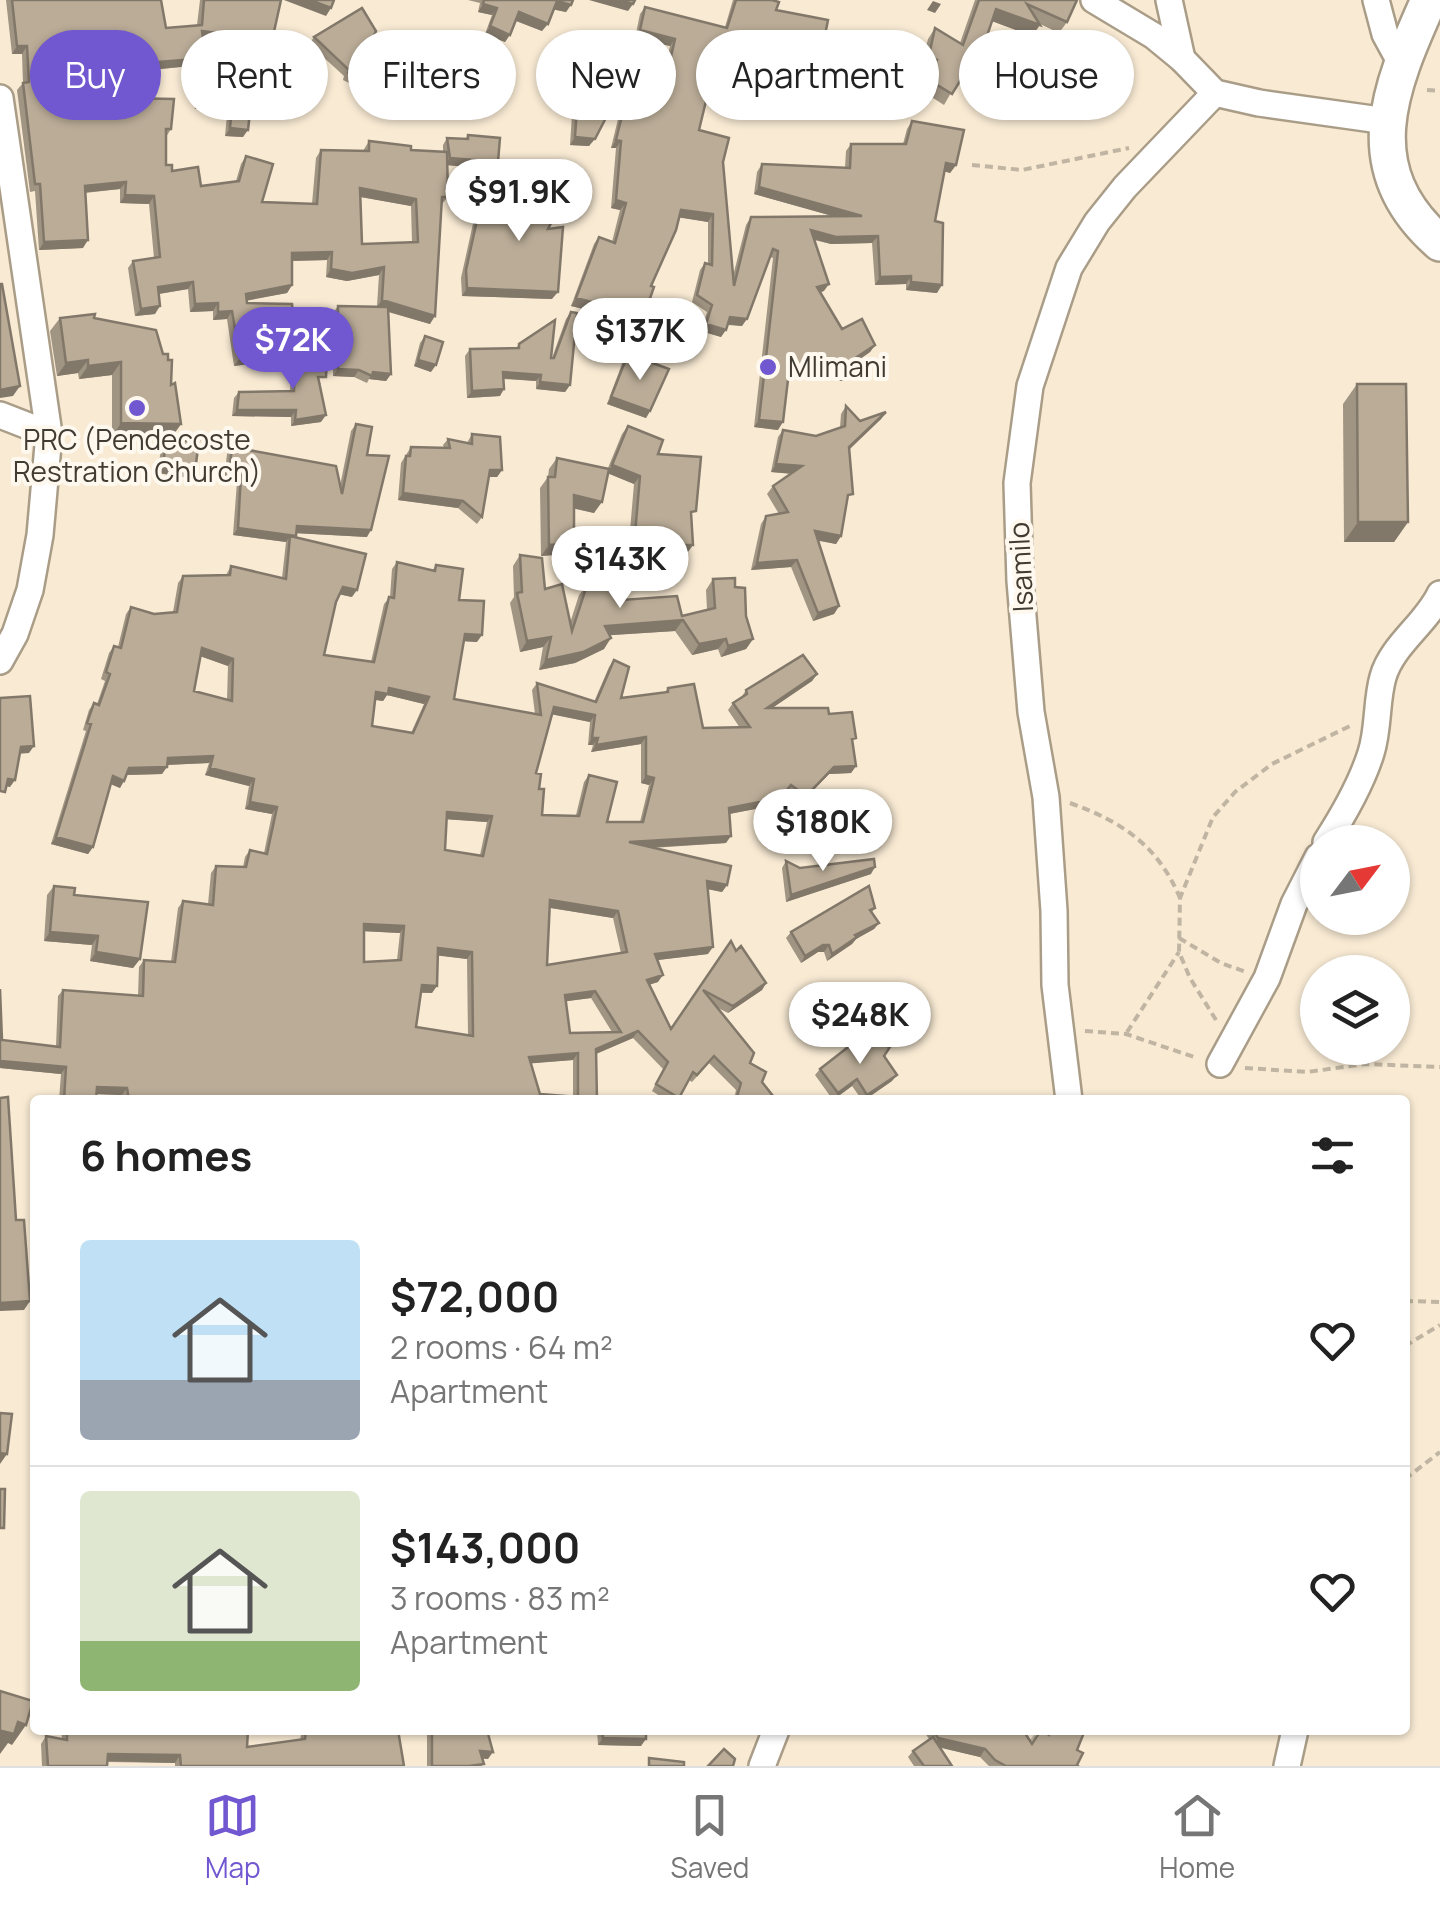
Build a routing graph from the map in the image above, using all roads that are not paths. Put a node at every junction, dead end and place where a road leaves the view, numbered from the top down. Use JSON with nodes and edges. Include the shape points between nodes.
{"nodes":[{"id":1,"x":1094,"y":0,"type":"edge"},
{"id":2,"x":1169,"y":0,"type":"edge"},
{"id":3,"x":1376,"y":0,"type":"edge"},
{"id":4,"x":1428,"y":0,"type":"edge"},
{"id":5,"x":1182,"y":59,"type":"junction"},
{"id":6,"x":1403,"y":67,"type":"junction"},
{"id":7,"x":1215,"y":93,"type":"junction"},
{"id":8,"x":0,"y":98,"type":"edge"},
{"id":9,"x":1387,"y":121,"type":"junction"},
{"id":10,"x":1440,"y":243,"type":"edge"},
{"id":11,"x":0,"y":415,"type":"edge"},
{"id":12,"x":49,"y":434,"type":"junction"},
{"id":13,"x":1440,"y":594,"type":"edge"},
{"id":14,"x":0,"y":661,"type":"edge"},
{"id":15,"x":1336,"y":825,"type":"edge"},
{"id":16,"x":1300,"y":892,"type":"edge"},
{"id":17,"x":1226,"y":1053,"type":"road end"},
{"id":18,"x":1068,"y":1095,"type":"edge"},
{"id":19,"x":774,"y":1735,"type":"edge"},
{"id":20,"x":1294,"y":1735,"type":"edge"},
{"id":21,"x":762,"y":1766,"type":"edge"},
{"id":22,"x":1287,"y":1766,"type":"edge"}],
"edges":[{"from":1,"to":5,"type":"street"},
{"from":2,"to":5,"type":"street"},
{"from":3,"to":6,"type":"street"},
{"from":4,"to":6,"type":"street"},
{"from":5,"to":7,"type":"street"},
{"from":6,"to":9,"type":"street"},
{"from":7,"to":9,"type":"street"},
{"from":7,"to":18,"type":"street","name":"Isamilo","via":[[1097,222],[1069,268],[1030,386],[1017,483],[1020,581],[1046,797]]},
{"from":8,"to":12,"type":"street"},
{"from":9,"to":10,"type":"street","via":[[1394,187]]},
{"from":11,"to":12,"type":"street"},
{"from":12,"to":14,"type":"street","via":[[30,590]]},
{"from":13,"to":15,"type":"street","via":[[1384,676],[1372,751]]},
{"from":16,"to":17,"type":"street","via":[[1267,978]]},
{"from":19,"to":21,"type":"street"},
{"from":20,"to":22,"type":"street"}]}
